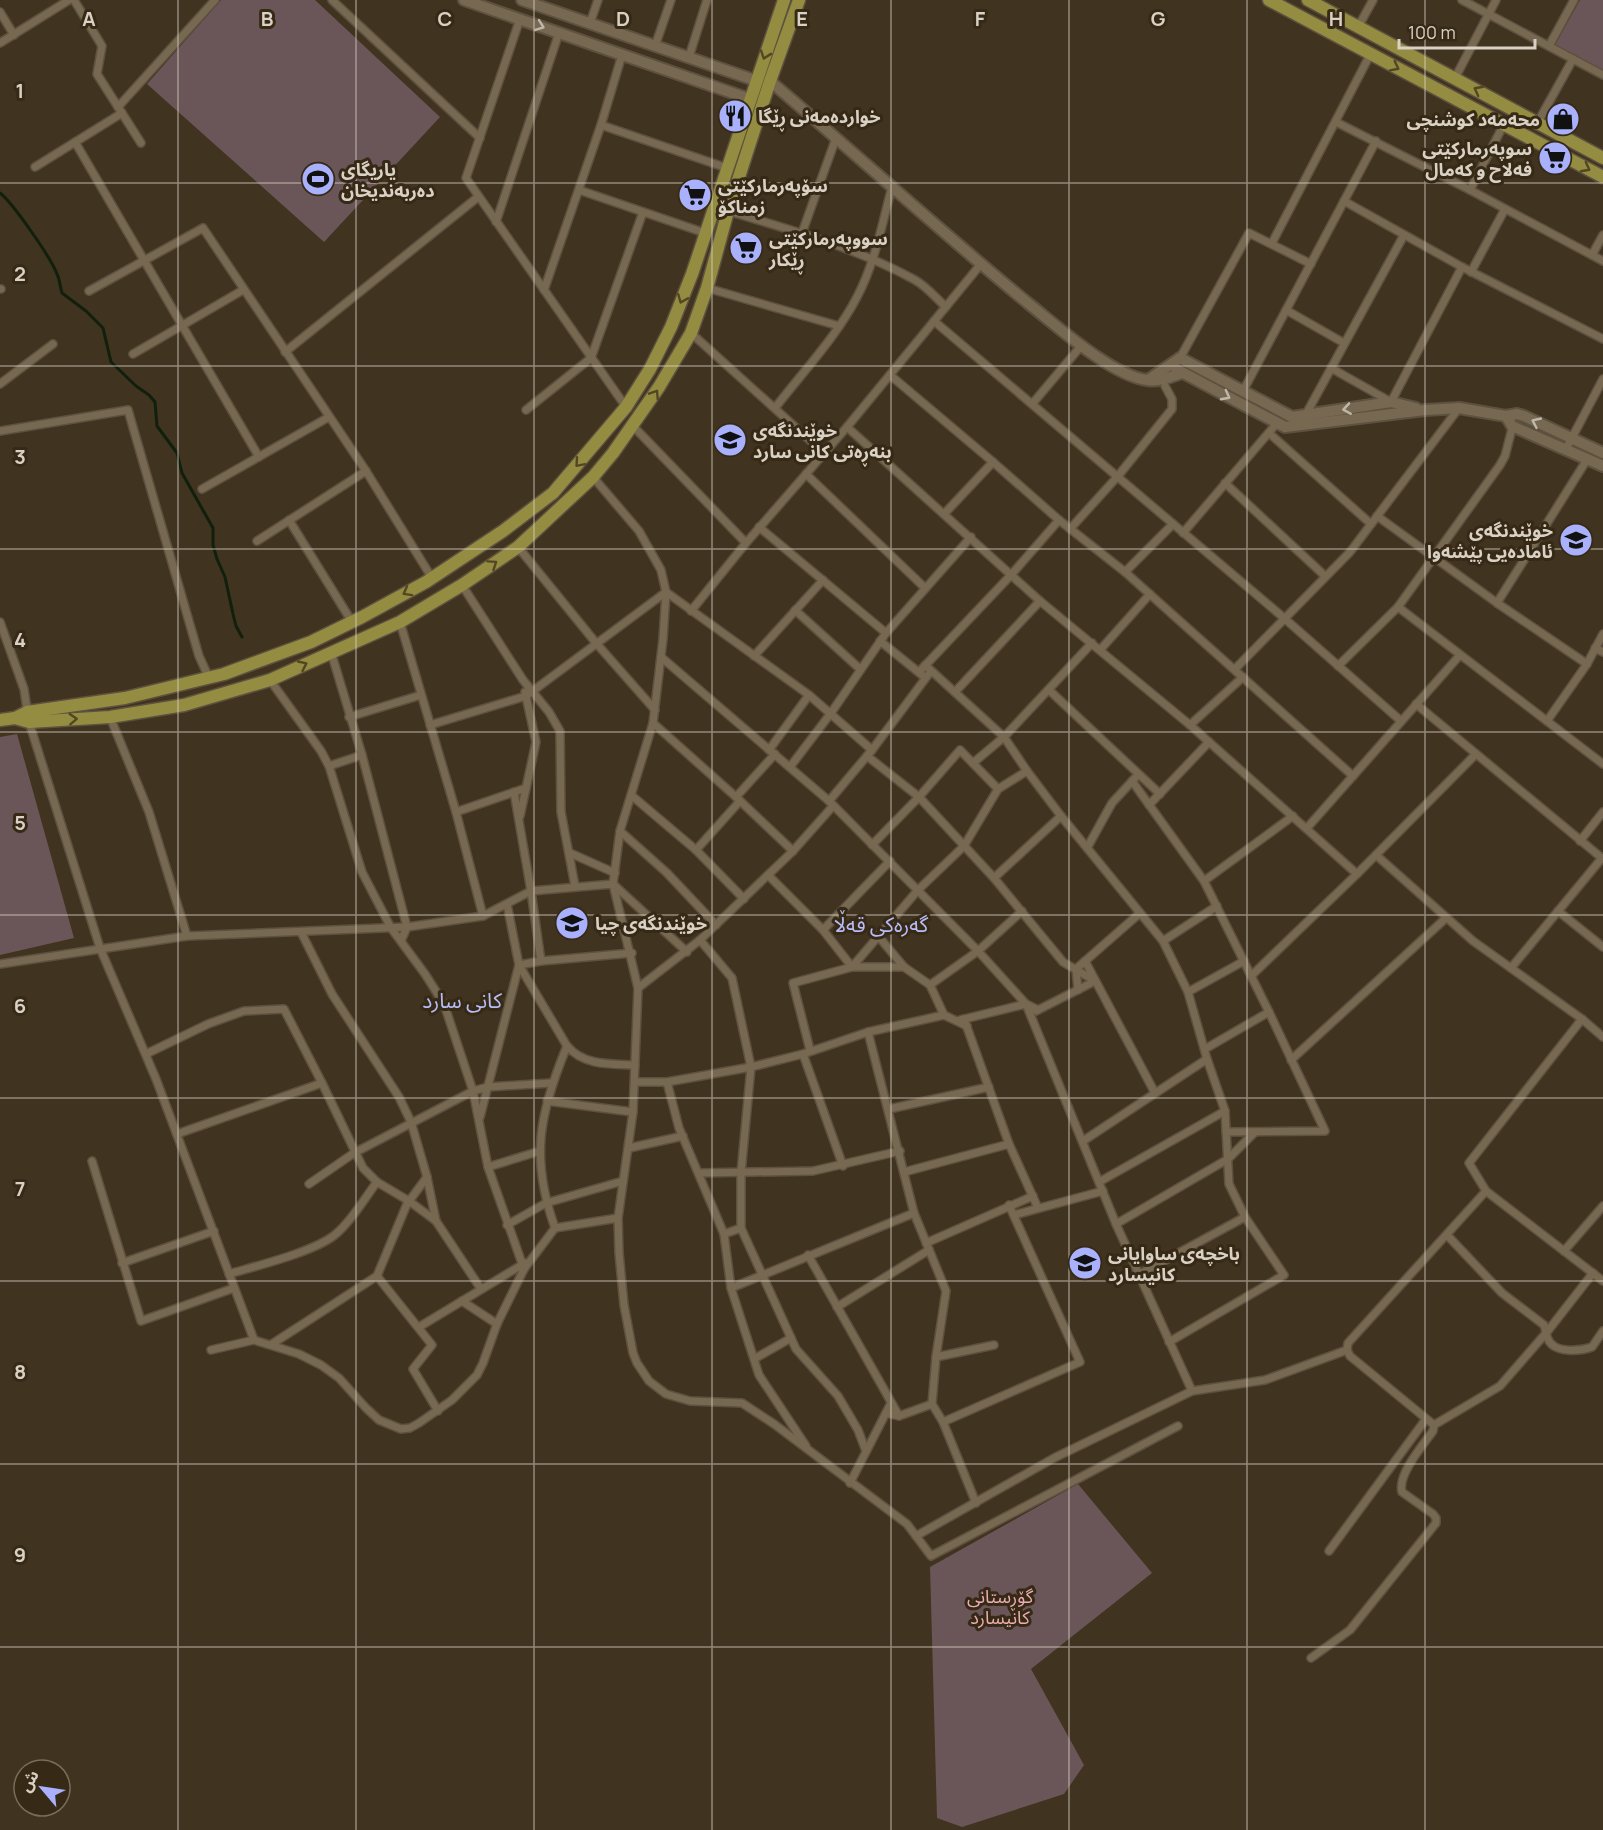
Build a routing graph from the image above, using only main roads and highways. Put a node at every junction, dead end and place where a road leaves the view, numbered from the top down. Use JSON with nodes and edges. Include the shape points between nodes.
{"nodes":[{"id":1,"x":784,"y":0,"type":"edge"},
{"id":2,"x":800,"y":0,"type":"edge"},
{"id":3,"x":1269,"y":0,"type":"edge"},
{"id":4,"x":1308,"y":0,"type":"edge"},
{"id":5,"x":1451,"y":76,"type":"junction"},
{"id":6,"x":1438,"y":89,"type":"junction"},
{"id":7,"x":1603,"y":158,"type":"edge"},
{"id":8,"x":1603,"y":177,"type":"edge"},
{"id":9,"x":692,"y":274,"type":"junction"},
{"id":10,"x":708,"y":284,"type":"junction"},
{"id":11,"x":357,"y":619,"type":"junction"},
{"id":12,"x":340,"y":627,"type":"junction"},
{"id":13,"x":370,"y":635,"type":"junction"},
{"id":14,"x":345,"y":646,"type":"junction"},
{"id":15,"x":28,"y":717,"type":"junction"},
{"id":16,"x":0,"y":720,"type":"edge"}],
"edges":[{"from":1,"to":9,"type":"main road","one_way":true},
{"from":2,"to":10,"type":"main road","via":[[770,81]]},
{"from":3,"to":6,"type":"main road","one_way":true},
{"from":4,"to":5,"type":"main road"},
{"from":5,"to":6,"type":"main road"},
{"from":7,"to":5,"type":"main road","one_way":true},
{"from":6,"to":8,"type":"main road","one_way":true},
{"from":9,"to":10,"type":"main road"},
{"from":9,"to":11,"type":"main road","one_way":true,"via":[[671,327],[626,407],[553,493],[432,578]]},
{"from":13,"to":10,"type":"main road","one_way":true,"via":[[400,622],[518,547],[593,477],[633,426],[691,333]]},
{"from":11,"to":12,"type":"main road"},
{"from":11,"to":13,"type":"main road"},
{"from":12,"to":14,"type":"main road","via":[[348,635]]},
{"from":12,"to":15,"type":"main road","via":[[272,657],[209,678]]},
{"from":13,"to":14,"type":"main road"},
{"from":15,"to":14,"type":"main road","one_way":true,"via":[[110,717],[183,705],[270,680]]},
{"from":15,"to":16,"type":"main road"}]}
